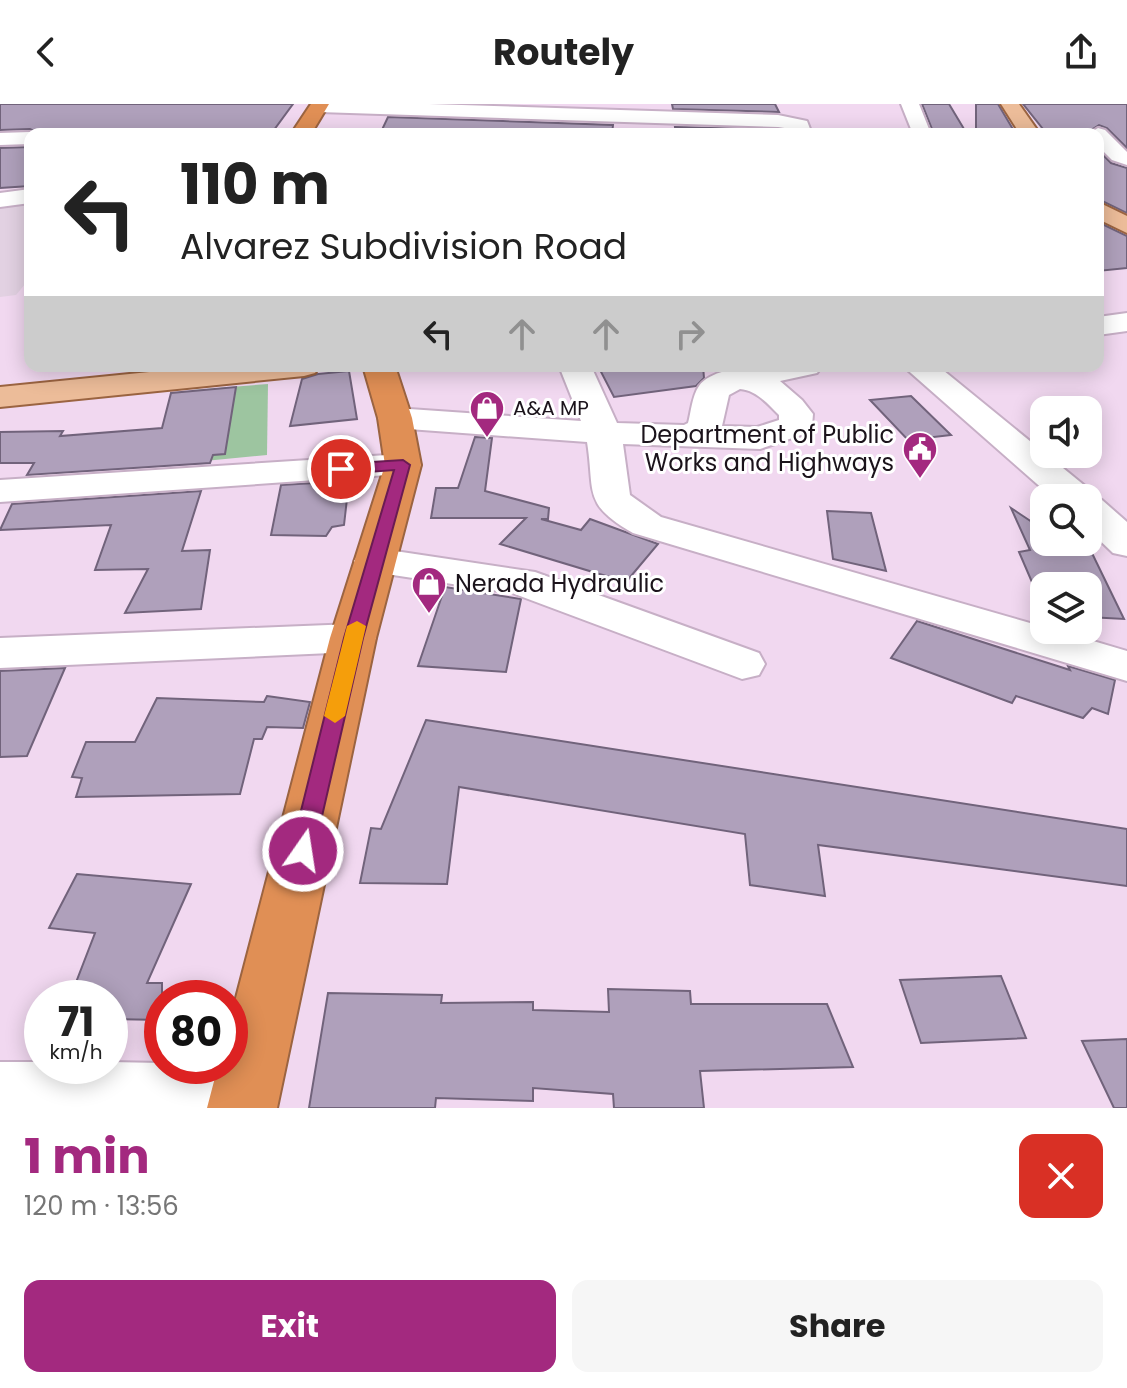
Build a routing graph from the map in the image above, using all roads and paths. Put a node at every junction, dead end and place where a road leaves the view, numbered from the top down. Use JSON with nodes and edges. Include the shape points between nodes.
{"nodes":[{"id":1,"x":910,"y":104,"type":"edge"},
{"id":2,"x":1010,"y":104,"type":"edge"},
{"id":3,"x":319,"y":105,"type":"edge"},
{"id":4,"x":447,"y":111,"type":"junction"},
{"id":5,"x":1080,"y":116,"type":"dead end"},
{"id":6,"x":305,"y":128,"type":"edge"},
{"id":7,"x":440,"y":128,"type":"edge"},
{"id":8,"x":801,"y":128,"type":"edge"},
{"id":9,"x":920,"y":128,"type":"edge"},
{"id":10,"x":1026,"y":128,"type":"edge"},
{"id":11,"x":1092,"y":128,"type":"edge"},
{"id":12,"x":24,"y":138,"type":"edge"},
{"id":13,"x":0,"y":139,"type":"edge"},
{"id":14,"x":1104,"y":140,"type":"edge"},
{"id":15,"x":1127,"y":159,"type":"edge"},
{"id":16,"x":24,"y":197,"type":"edge"},
{"id":17,"x":0,"y":200,"type":"edge"},
{"id":18,"x":1104,"y":213,"type":"edge"},
{"id":19,"x":1127,"y":226,"type":"edge"},
{"id":20,"x":1127,"y":322,"type":"edge"},
{"id":21,"x":1104,"y":325,"type":"edge"},
{"id":22,"x":245,"y":372,"type":"edge"},
{"id":23,"x":381,"y":372,"type":"edge"},
{"id":24,"x":577,"y":372,"type":"edge"},
{"id":25,"x":776,"y":372,"type":"edge"},
{"id":26,"x":926,"y":372,"type":"edge"},
{"id":27,"x":745,"y":378,"type":"junction"},
{"id":28,"x":0,"y":397,"type":"edge"},
{"id":29,"x":602,"y":433,"type":"junction"},
{"id":30,"x":691,"y":436,"type":"junction"},
{"id":31,"x":399,"y":442,"type":"junction"},
{"id":32,"x":1059,"y":484,"type":"edge"},
{"id":33,"x":0,"y":491,"type":"edge"},
{"id":34,"x":1102,"y":521,"type":"edge"},
{"id":35,"x":1127,"y":544,"type":"edge"},
{"id":36,"x":375,"y":561,"type":"junction"},
{"id":37,"x":353,"y":638,"type":"junction"},
{"id":38,"x":0,"y":653,"type":"edge"},
{"id":39,"x":742,"y":664,"type":"dead end"},
{"id":40,"x":1127,"y":666,"type":"edge"},
{"id":41,"x":0,"y":1094,"type":"edge"},
{"id":42,"x":243,"y":1102,"type":"edge"}],
"edges":[{"from":1,"to":9,"type":"street"},
{"from":2,"to":10,"type":"main road"},
{"from":3,"to":4,"type":"street"},
{"from":3,"to":6,"type":"highway"},
{"from":4,"to":7,"type":"street"},
{"from":4,"to":8,"type":"street","via":[[778,121]]},
{"from":5,"to":11,"type":"street"},
{"from":12,"to":13,"type":"street"},
{"from":14,"to":15,"type":"street"},
{"from":16,"to":17,"type":"street"},
{"from":18,"to":19,"type":"main road"},
{"from":20,"to":21,"type":"street"},
{"from":22,"to":28,"type":"main road"},
{"from":23,"to":31,"type":"highway"},
{"from":24,"to":29,"type":"street"},
{"from":25,"to":27,"type":"street"},
{"from":26,"to":32,"type":"street"},
{"from":27,"to":30,"type":"street","via":[[713,390],[704,428]]},
{"from":27,"to":30,"type":"street","via":[[771,388],[796,413],[795,426],[760,438]]},
{"from":29,"to":30,"type":"street"},
{"from":29,"to":31,"type":"street"},
{"from":29,"to":40,"type":"street","via":[[607,491],[622,512],[647,525]]},
{"from":31,"to":33,"type":"street"},
{"from":31,"to":36,"type":"highway"},
{"from":34,"to":35,"type":"street"},
{"from":36,"to":37,"type":"highway"},
{"from":36,"to":39,"type":"street","via":[[520,581]]},
{"from":37,"to":38,"type":"street"},
{"from":37,"to":42,"type":"highway"},
{"from":41,"to":42,"type":"street"}]}
